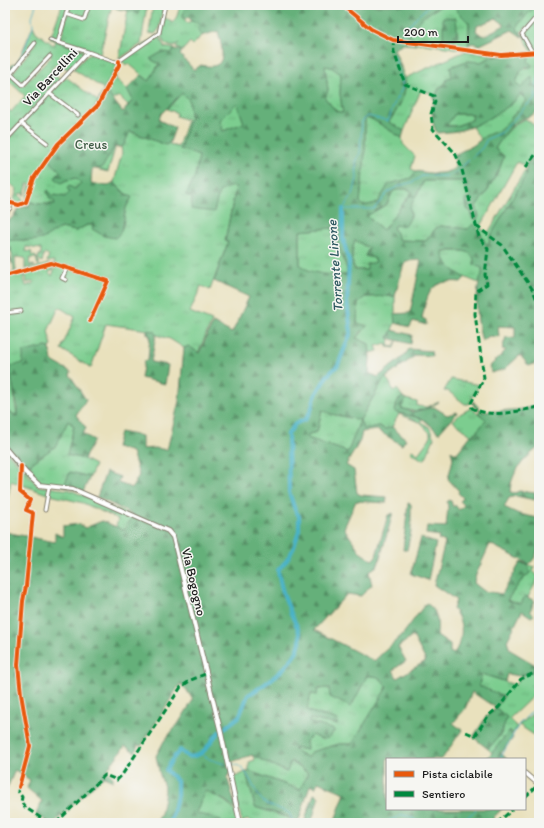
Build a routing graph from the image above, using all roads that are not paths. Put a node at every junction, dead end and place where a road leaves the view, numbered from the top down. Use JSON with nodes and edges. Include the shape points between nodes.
{"nodes":[{"id":1,"x":69,"y":5,"type":"edge"},
{"id":2,"x":89,"y":5,"type":"edge"},
{"id":3,"x":166,"y":5,"type":"edge"},
{"id":4,"x":342,"y":5,"type":"edge"},
{"id":5,"x":66,"y":14,"type":"junction"},
{"id":6,"x":538,"y":16,"type":"edge"},
{"id":7,"x":50,"y":40,"type":"dead end"},
{"id":8,"x":58,"y":42,"type":"junction"},
{"id":9,"x":35,"y":43,"type":"dead end"},
{"id":10,"x":88,"y":52,"type":"junction"},
{"id":11,"x":531,"y":52,"type":"junction"},
{"id":12,"x":539,"y":52,"type":"edge"},
{"id":13,"x":50,"y":56,"type":"dead end"},
{"id":14,"x":119,"y":61,"type":"junction"},
{"id":15,"x":11,"y":74,"type":"junction"},
{"id":16,"x":5,"y":81,"type":"edge"},
{"id":17,"x":49,"y":93,"type":"junction"},
{"id":18,"x":78,"y":116,"type":"dead end"},
{"id":19,"x":21,"y":123,"type":"junction"},
{"id":20,"x":5,"y":140,"type":"edge"},
{"id":21,"x":47,"y":143,"type":"dead end"},
{"id":22,"x":5,"y":196,"type":"edge"},
{"id":23,"x":9,"y":202,"type":"junction"},
{"id":24,"x":5,"y":204,"type":"edge"},
{"id":25,"x":5,"y":214,"type":"edge"},
{"id":26,"x":67,"y":268,"type":"junction"},
{"id":27,"x":5,"y":276,"type":"edge"},
{"id":28,"x":66,"y":280,"type":"dead end"},
{"id":29,"x":21,"y":311,"type":"dead end"},
{"id":30,"x":5,"y":313,"type":"edge"},
{"id":31,"x":90,"y":321,"type":"dead end"},
{"id":32,"x":5,"y":448,"type":"edge"},
{"id":33,"x":21,"y":466,"type":"junction"},
{"id":34,"x":49,"y":487,"type":"junction"},
{"id":35,"x":45,"y":510,"type":"dead end"},
{"id":36,"x":526,"y":774,"type":"edge"},
{"id":37,"x":539,"y":785,"type":"edge"},
{"id":38,"x":19,"y":787,"type":"dead end"},
{"id":39,"x":240,"y":823,"type":"edge"}],
"edges":[{"from":1,"to":5,"type":"street"},
{"from":2,"to":5,"type":"street","via":[[84,20]]},
{"from":3,"to":14,"type":"street","via":[[159,33]]},
{"from":4,"to":11,"type":"street","via":[[371,28],[393,40],[502,55]]},
{"from":5,"to":8,"type":"street"},
{"from":6,"to":11,"type":"street","via":[[522,34]]},
{"from":7,"to":8,"type":"street"},
{"from":8,"to":10,"type":"street"},
{"from":9,"to":15,"type":"street"},
{"from":10,"to":14,"type":"street","name":"Via Barcellini","via":[[115,62]]},
{"from":10,"to":17,"type":"street","name":"Via Barcellini"},
{"from":11,"to":12,"type":"street"},
{"from":13,"to":15,"type":"street","via":[[23,85]]},
{"from":14,"to":23,"type":"street","via":[[98,105],[58,144],[34,178],[26,202],[19,205]]},
{"from":15,"to":16,"type":"street"},
{"from":17,"to":18,"type":"street"},
{"from":17,"to":19,"type":"street","name":"Via Barcellini"},
{"from":19,"to":20,"type":"street","name":"Via Barcellini"},
{"from":19,"to":21,"type":"street"},
{"from":22,"to":23,"type":"street"},
{"from":23,"to":24,"type":"street"},
{"from":23,"to":25,"type":"street","via":[[10,208]]},
{"from":26,"to":27,"type":"street","via":[[47,263]]},
{"from":26,"to":28,"type":"street","via":[[62,278]]},
{"from":26,"to":31,"type":"street","via":[[108,281]]},
{"from":29,"to":30,"type":"street"},
{"from":32,"to":33,"type":"main road","name":"Via Bogogno"},
{"from":33,"to":34,"type":"main road","name":"Via Bogogno","via":[[33,481]]},
{"from":33,"to":38,"type":"street","via":[[20,491],[30,500],[26,510],[33,512],[18,665],[30,746]]},
{"from":34,"to":35,"type":"street"},
{"from":34,"to":39,"type":"main road","name":"Via Bogogno","via":[[82,492],[168,531],[173,537],[221,733]]},
{"from":36,"to":37,"type":"street"}]}
